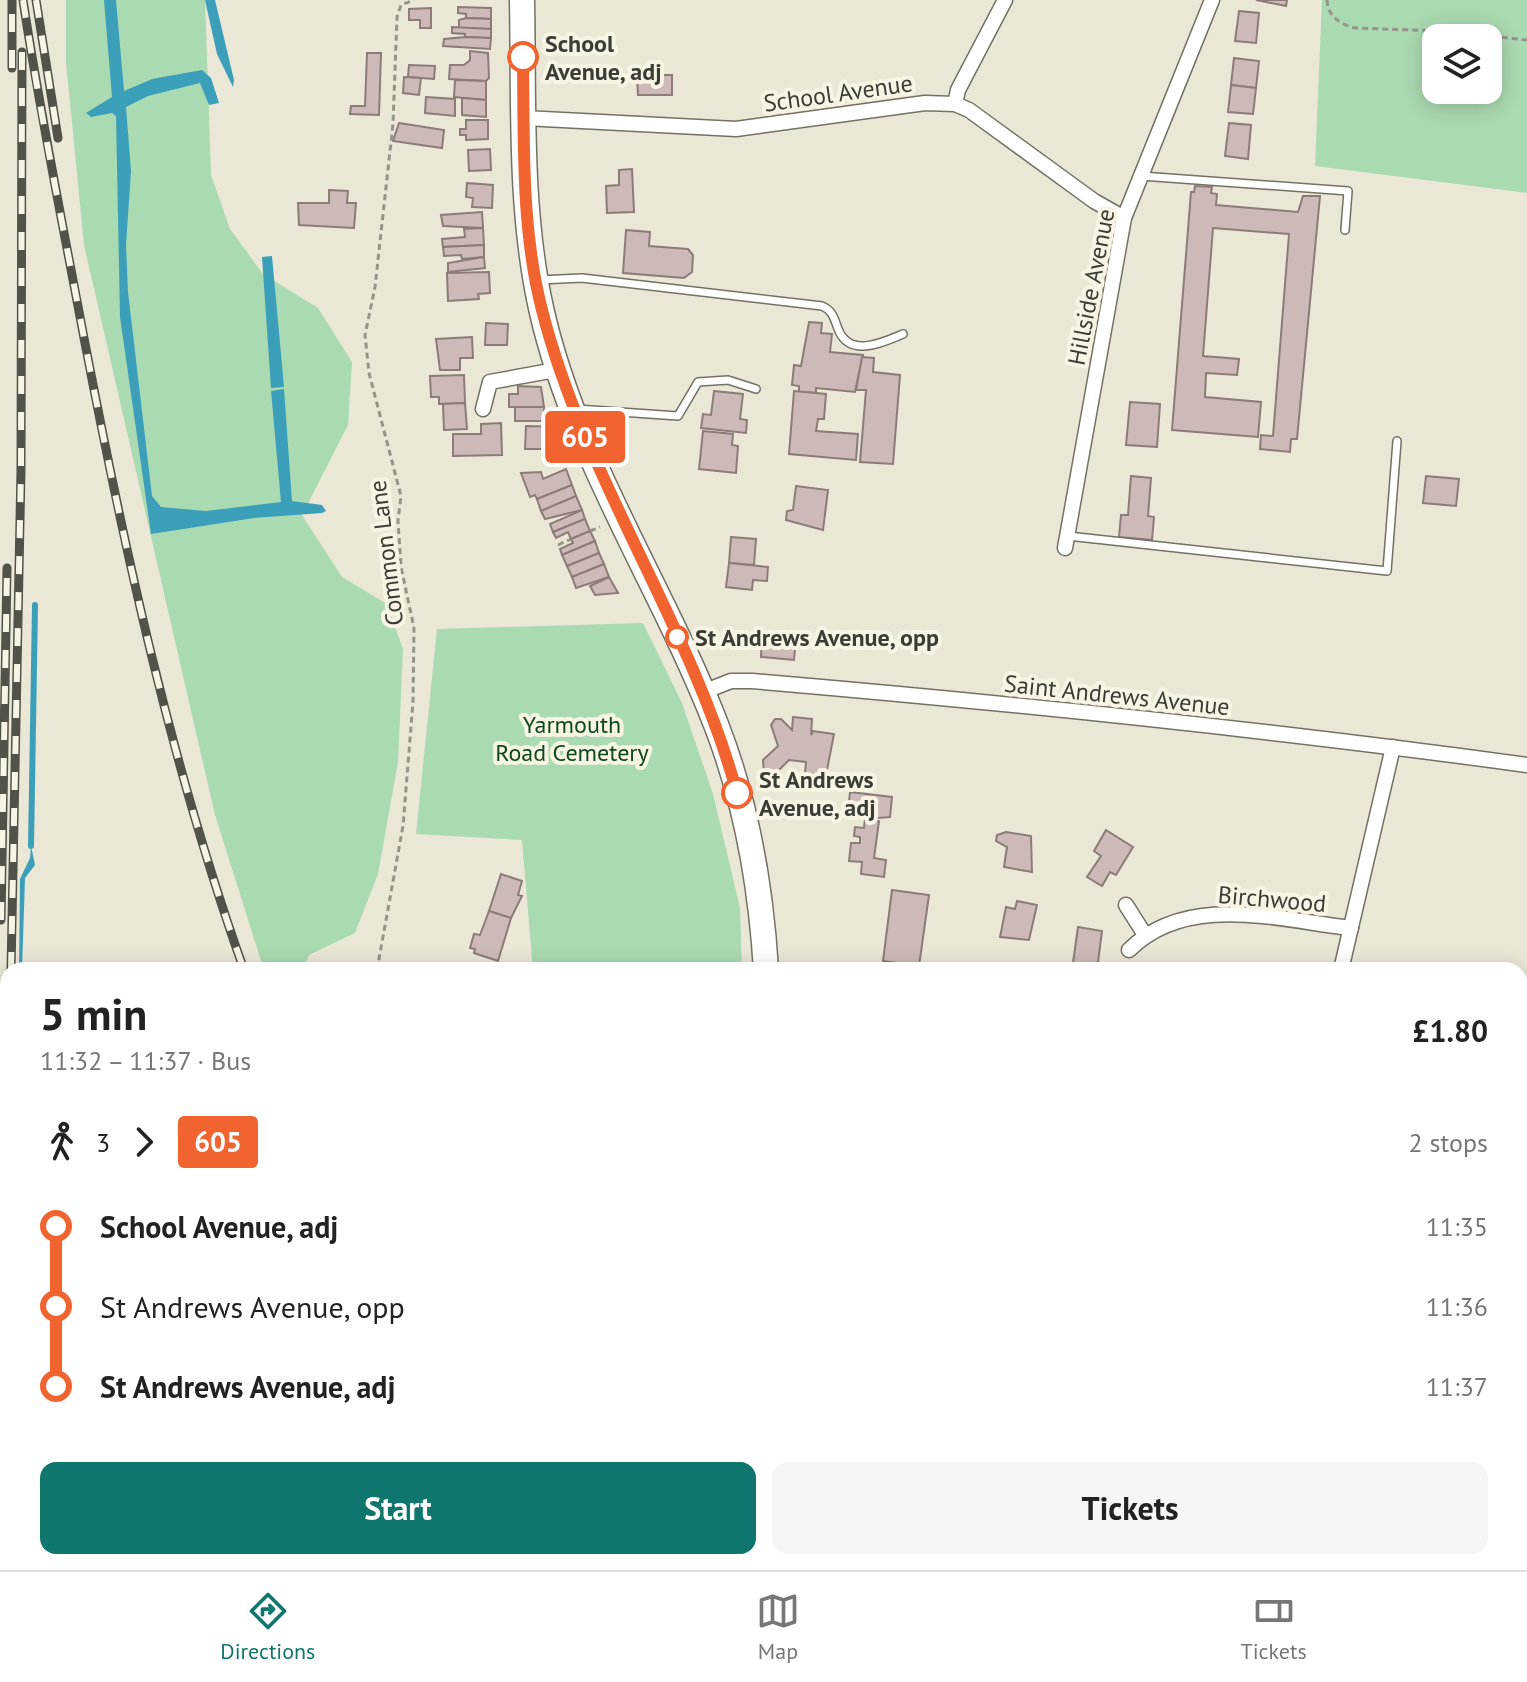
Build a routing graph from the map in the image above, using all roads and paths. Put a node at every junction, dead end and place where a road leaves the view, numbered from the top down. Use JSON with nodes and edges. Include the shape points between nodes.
{"nodes":[{"id":1,"x":414,"y":0,"type":"edge"},
{"id":2,"x":522,"y":0,"type":"edge"},
{"id":3,"x":1005,"y":0,"type":"edge"},
{"id":4,"x":1212,"y":0,"type":"edge"},
{"id":5,"x":1327,"y":0,"type":"edge"},
{"id":6,"x":1527,"y":40,"type":"edge"},
{"id":7,"x":955,"y":104,"type":"junction"},
{"id":8,"x":524,"y":118,"type":"junction"},
{"id":9,"x":1141,"y":176,"type":"junction"},
{"id":10,"x":1124,"y":218,"type":"junction"},
{"id":11,"x":1345,"y":230,"type":"dead end"},
{"id":12,"x":537,"y":280,"type":"junction"},
{"id":13,"x":903,"y":334,"type":"dead end"},
{"id":14,"x":561,"y":369,"type":"junction"},
{"id":15,"x":756,"y":389,"type":"dead end"},
{"id":16,"x":573,"y":408,"type":"junction"},
{"id":17,"x":483,"y":409,"type":"dead end"},
{"id":18,"x":1397,"y":441,"type":"dead end"},
{"id":19,"x":571,"y":539,"type":"dead end"},
{"id":20,"x":1066,"y":542,"type":"joint"},
{"id":21,"x":558,"y":545,"type":"dead end"},
{"id":22,"x":703,"y":692,"type":"junction"},
{"id":23,"x":1393,"y":747,"type":"junction"},
{"id":24,"x":1527,"y":765,"type":"edge"},
{"id":25,"x":1126,"y":905,"type":"dead end"},
{"id":26,"x":1351,"y":928,"type":"junction"},
{"id":27,"x":1145,"y":935,"type":"junction"},
{"id":28,"x":1129,"y":950,"type":"dead end"},
{"id":29,"x":378,"y":962,"type":"edge"},
{"id":30,"x":765,"y":962,"type":"edge"},
{"id":31,"x":1343,"y":962,"type":"edge"}],
"edges":[{"from":1,"to":29,"type":"path","name":"Common Lane","via":[[401,5],[397,17],[393,124],[365,335],[369,373],[401,496],[398,521],[414,628],[404,810]]},
{"from":2,"to":8,"type":"main road"},
{"from":3,"to":7,"type":"street"},
{"from":4,"to":9,"type":"street","name":"Hillside Avenue"},
{"from":5,"to":6,"type":"path","via":[[1331,15],[1355,28]]},
{"from":7,"to":8,"type":"street","name":"School Avenue","via":[[925,103],[736,129]]},
{"from":7,"to":10,"type":"street"},
{"from":8,"to":12,"type":"main road"},
{"from":9,"to":10,"type":"street","name":"Hillside Avenue"},
{"from":9,"to":11,"type":"lane","via":[[1348,191]]},
{"from":10,"to":20,"type":"street","name":"Hillside Avenue"},
{"from":12,"to":13,"type":"lane","via":[[582,278],[822,306],[832,312],[841,336],[871,347]]},
{"from":12,"to":14,"type":"main road"},
{"from":14,"to":16,"type":"main road"},
{"from":14,"to":17,"type":"street","via":[[484,380]]},
{"from":15,"to":16,"type":"lane","via":[[728,380],[698,382],[678,416]]},
{"from":16,"to":22,"type":"main road"},
{"from":18,"to":20,"type":"lane","via":[[1387,571]]},
{"from":19,"to":21,"type":"path"},
{"from":22,"to":23,"type":"street","name":"Saint Andrews Avenue","via":[[731,681],[752,681]]},
{"from":22,"to":30,"type":"main road","via":[[749,837]]},
{"from":23,"to":24,"type":"street","name":"Saint Andrews Avenue"},
{"from":23,"to":26,"type":"street"},
{"from":25,"to":27,"type":"street"},
{"from":26,"to":27,"type":"street","name":"Birchwood","via":[[1209,914],[1180,919]]},
{"from":26,"to":31,"type":"street"},
{"from":27,"to":28,"type":"street","name":"Birchwood"}]}
